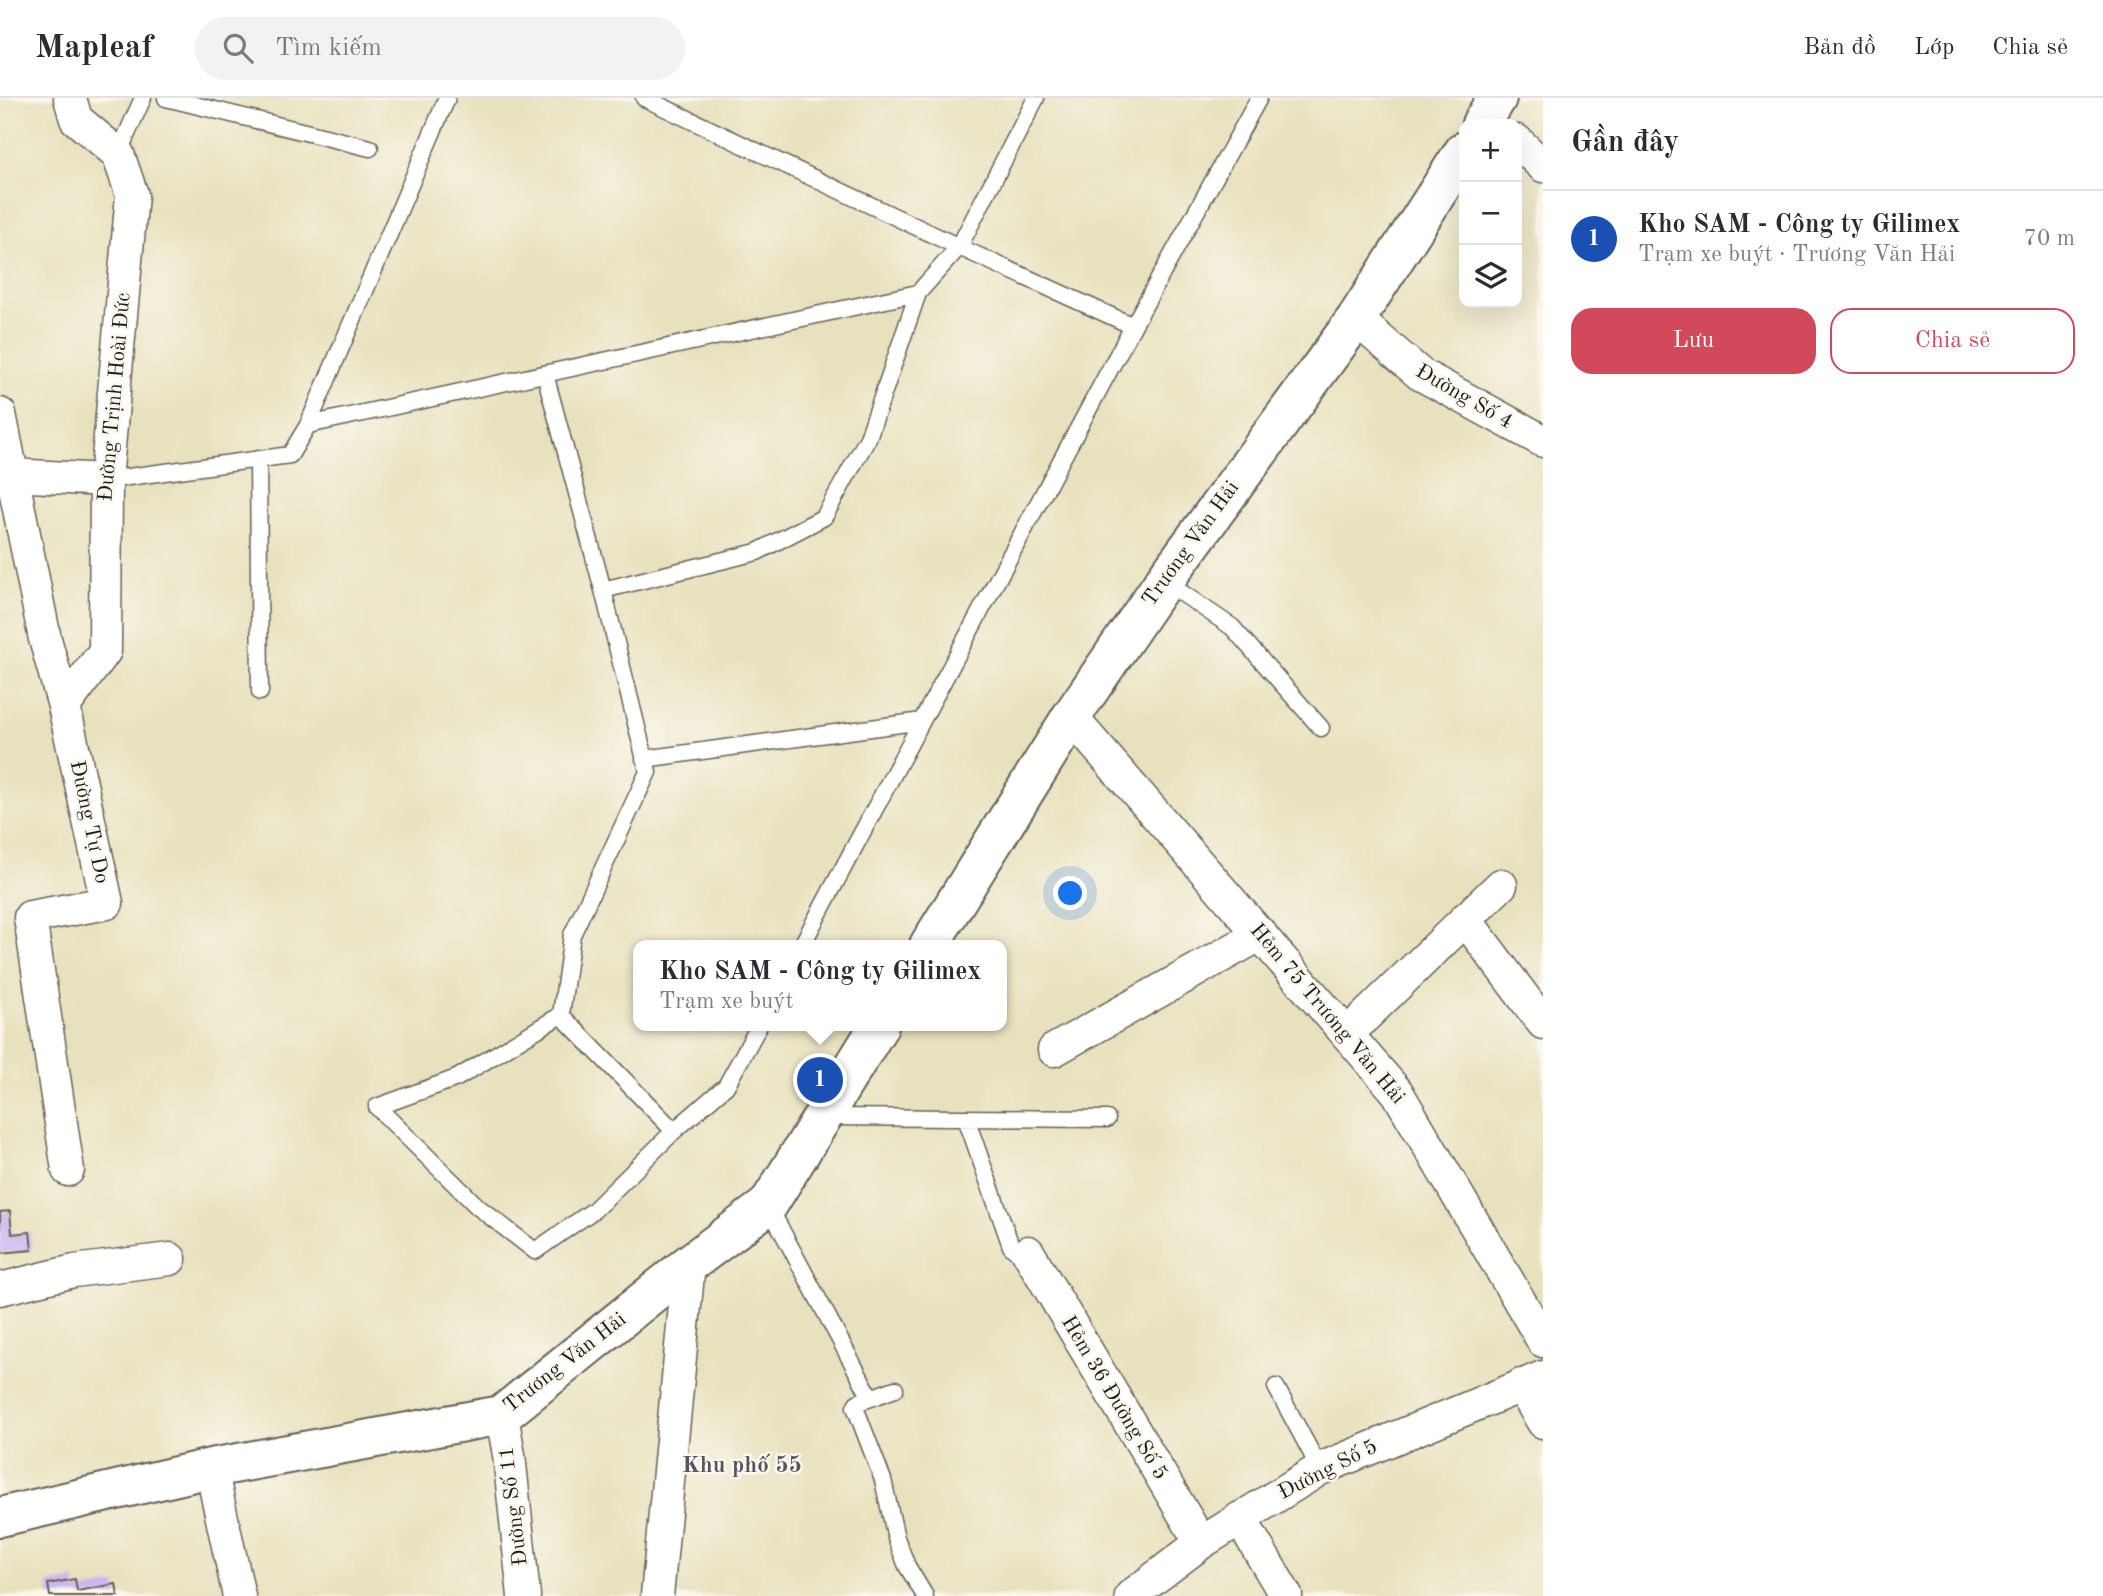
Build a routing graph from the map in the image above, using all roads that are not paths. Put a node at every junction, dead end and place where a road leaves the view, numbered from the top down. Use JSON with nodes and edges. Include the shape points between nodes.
{"nodes":[{"id":1,"x":71,"y":98,"type":"edge"},
{"id":2,"x":143,"y":98,"type":"edge"},
{"id":3,"x":166,"y":98,"type":"edge"},
{"id":4,"x":447,"y":98,"type":"edge"},
{"id":5,"x":645,"y":98,"type":"edge"},
{"id":6,"x":1036,"y":98,"type":"edge"},
{"id":7,"x":1259,"y":98,"type":"edge"},
{"id":8,"x":1522,"y":146,"type":"edge"},
{"id":9,"x":370,"y":148,"type":"dead end"},
{"id":10,"x":118,"y":154,"type":"junction"},
{"id":11,"x":1459,"y":159,"type":"edge"},
{"id":12,"x":1543,"y":166,"type":"edge"},
{"id":13,"x":959,"y":247,"type":"junction"},
{"id":14,"x":918,"y":293,"type":"junction"},
{"id":15,"x":1356,"y":319,"type":"junction"},
{"id":16,"x":1133,"y":326,"type":"junction"},
{"id":17,"x":545,"y":374,"type":"junction"},
{"id":18,"x":0,"y":414,"type":"edge"},
{"id":19,"x":308,"y":425,"type":"junction"},
{"id":20,"x":1543,"y":441,"type":"edge"},
{"id":21,"x":258,"y":459,"type":"junction"},
{"id":22,"x":6,"y":476,"type":"edge"},
{"id":23,"x":106,"y":480,"type":"junction"},
{"id":24,"x":1164,"y":581,"type":"junction"},
{"id":25,"x":603,"y":590,"type":"junction"},
{"id":26,"x":260,"y":692,"type":"dead end"},
{"id":27,"x":64,"y":706,"type":"junction"},
{"id":28,"x":1071,"y":717,"type":"junction"},
{"id":29,"x":922,"y":721,"type":"junction"},
{"id":30,"x":1321,"y":728,"type":"dead end"},
{"id":31,"x":644,"y":759,"type":"junction"},
{"id":32,"x":1501,"y":885,"type":"dead end"},
{"id":33,"x":1465,"y":919,"type":"junction"},
{"id":34,"x":1261,"y":934,"type":"junction"},
{"id":35,"x":805,"y":940,"type":"edge"},
{"id":36,"x":932,"y":940,"type":"edge"},
{"id":37,"x":561,"y":1015,"type":"junction"},
{"id":38,"x":1543,"y":1023,"type":"edge"},
{"id":39,"x":756,"y":1031,"type":"edge"},
{"id":40,"x":876,"y":1031,"type":"edge"},
{"id":41,"x":1347,"y":1034,"type":"junction"},
{"id":42,"x":1054,"y":1050,"type":"dead end"},
{"id":43,"x":823,"y":1117,"type":"junction"},
{"id":44,"x":966,"y":1118,"type":"junction"},
{"id":45,"x":1107,"y":1119,"type":"dead end"},
{"id":46,"x":674,"y":1130,"type":"junction"},
{"id":47,"x":68,"y":1170,"type":"dead end"},
{"id":48,"x":768,"y":1205,"type":"junction"},
{"id":49,"x":1028,"y":1252,"type":"joint"},
{"id":50,"x":170,"y":1259,"type":"dead end"},
{"id":51,"x":690,"y":1264,"type":"junction"},
{"id":52,"x":0,"y":1289,"type":"edge"},
{"id":53,"x":1543,"y":1340,"type":"edge"},
{"id":54,"x":1532,"y":1381,"type":"edge"},
{"id":55,"x":1276,"y":1387,"type":"dead end"},
{"id":56,"x":895,"y":1389,"type":"dead end"},
{"id":57,"x":871,"y":1398,"type":"junction"},
{"id":58,"x":502,"y":1415,"type":"junction"},
{"id":59,"x":1543,"y":1422,"type":"edge"},
{"id":60,"x":211,"y":1468,"type":"junction"},
{"id":61,"x":1320,"y":1469,"type":"junction"},
{"id":62,"x":0,"y":1517,"type":"edge"},
{"id":63,"x":1240,"y":1518,"type":"junction"},
{"id":64,"x":1201,"y":1543,"type":"junction"},
{"id":65,"x":239,"y":1596,"type":"edge"},
{"id":66,"x":524,"y":1596,"type":"edge"},
{"id":67,"x":657,"y":1596,"type":"edge"},
{"id":68,"x":925,"y":1596,"type":"edge"},
{"id":69,"x":1131,"y":1596,"type":"edge"},
{"id":70,"x":1286,"y":1596,"type":"edge"}],
"edges":[{"from":1,"to":10,"type":"street","via":[[76,119]]},
{"from":2,"to":10,"type":"lane"},
{"from":3,"to":9,"type":"lane"},
{"from":4,"to":19,"type":"lane"},
{"from":5,"to":13,"type":"lane"},
{"from":6,"to":13,"type":"lane"},
{"from":7,"to":16,"type":"lane"},
{"from":8,"to":12,"type":"street"},
{"from":10,"to":23,"type":"street","name":"Đường Trịnh Hoài Đức","via":[[132,195]]},
{"from":11,"to":15,"type":"street","name":"Trương Văn Hải"},
{"from":13,"to":14,"type":"lane"},
{"from":13,"to":16,"type":"lane"},
{"from":14,"to":17,"type":"lane"},
{"from":14,"to":25,"type":"lane","via":[[868,438],[824,517],[757,552]]},
{"from":15,"to":20,"type":"street","name":"Đường Số 4","via":[[1420,374]]},
{"from":15,"to":24,"type":"street","name":"Trương Văn Hải"},
{"from":16,"to":29,"type":"lane"},
{"from":17,"to":19,"type":"lane"},
{"from":17,"to":25,"type":"lane"},
{"from":18,"to":22,"type":"street","name":"Đường Tự Do"},
{"from":19,"to":21,"type":"lane","via":[[290,455]]},
{"from":21,"to":23,"type":"lane"},
{"from":21,"to":26,"type":"lane"},
{"from":22,"to":23,"type":"street"},
{"from":22,"to":27,"type":"street","name":"Đường Tự Do"},
{"from":23,"to":27,"type":"street","name":"Đường Trịnh Hoài Đức","via":[[105,651]]},
{"from":24,"to":28,"type":"street","name":"Trương Văn Hải"},
{"from":24,"to":30,"type":"lane","via":[[1232,627]]},
{"from":25,"to":31,"type":"lane"},
{"from":27,"to":47,"type":"street","name":"Đường Tự Do","via":[[107,903],[30,917]]},
{"from":28,"to":34,"type":"street","name":"Hẻm 75 Trương Văn Hải"},
{"from":28,"to":36,"type":"street","name":"Trương Văn Hải"},
{"from":29,"to":31,"type":"lane"},
{"from":29,"to":35,"type":"lane"},
{"from":31,"to":37,"type":"lane","via":[[648,772],[572,935]]},
{"from":32,"to":33,"type":"street"},
{"from":33,"to":38,"type":"street"},
{"from":33,"to":41,"type":"street"},
{"from":34,"to":41,"type":"street","name":"Hẻm 75 Trương Văn Hải"},
{"from":34,"to":42,"type":"street"},
{"from":37,"to":46,"type":"lane"},
{"from":37,"to":46,"type":"lane","via":[[457,1078],[377,1107],[478,1207],[535,1251],[594,1210]]},
{"from":39,"to":46,"type":"lane","via":[[726,1086]]},
{"from":40,"to":43,"type":"street","name":"Trương Văn Hải"},
{"from":41,"to":53,"type":"street","name":"Hẻm 75 Trương Văn Hải","via":[[1397,1092]]},
{"from":43,"to":44,"type":"lane"},
{"from":43,"to":48,"type":"street","name":"Trương Văn Hải"},
{"from":44,"to":45,"type":"lane"},
{"from":44,"to":49,"type":"lane","via":[[1011,1246]]},
{"from":48,"to":51,"type":"street","name":"Trương Văn Hải"},
{"from":48,"to":57,"type":"lane"},
{"from":49,"to":64,"type":"street","name":"Hẻm 36 Đường Số 5"},
{"from":50,"to":52,"type":"street","via":[[74,1271]]},
{"from":51,"to":58,"type":"street","name":"Trương Văn Hải"},
{"from":51,"to":67,"type":"street"},
{"from":54,"to":59,"type":"street"},
{"from":54,"to":61,"type":"street","name":"Đường Số 5"},
{"from":55,"to":61,"type":"lane"},
{"from":56,"to":57,"type":"lane"},
{"from":57,"to":68,"type":"lane","via":[[855,1407],[884,1480],[900,1548]]},
{"from":58,"to":60,"type":"street","name":"Trương Văn Hải"},
{"from":58,"to":66,"type":"street","name":"Đường Số 11"},
{"from":60,"to":62,"type":"street","name":"Trương Văn Hải"},
{"from":60,"to":65,"type":"street"},
{"from":61,"to":63,"type":"street","name":"Đường Số 5"},
{"from":63,"to":64,"type":"street","name":"Đường Số 5"},
{"from":63,"to":70,"type":"street"},
{"from":64,"to":69,"type":"street","name":"Đường Số 5"}]}
